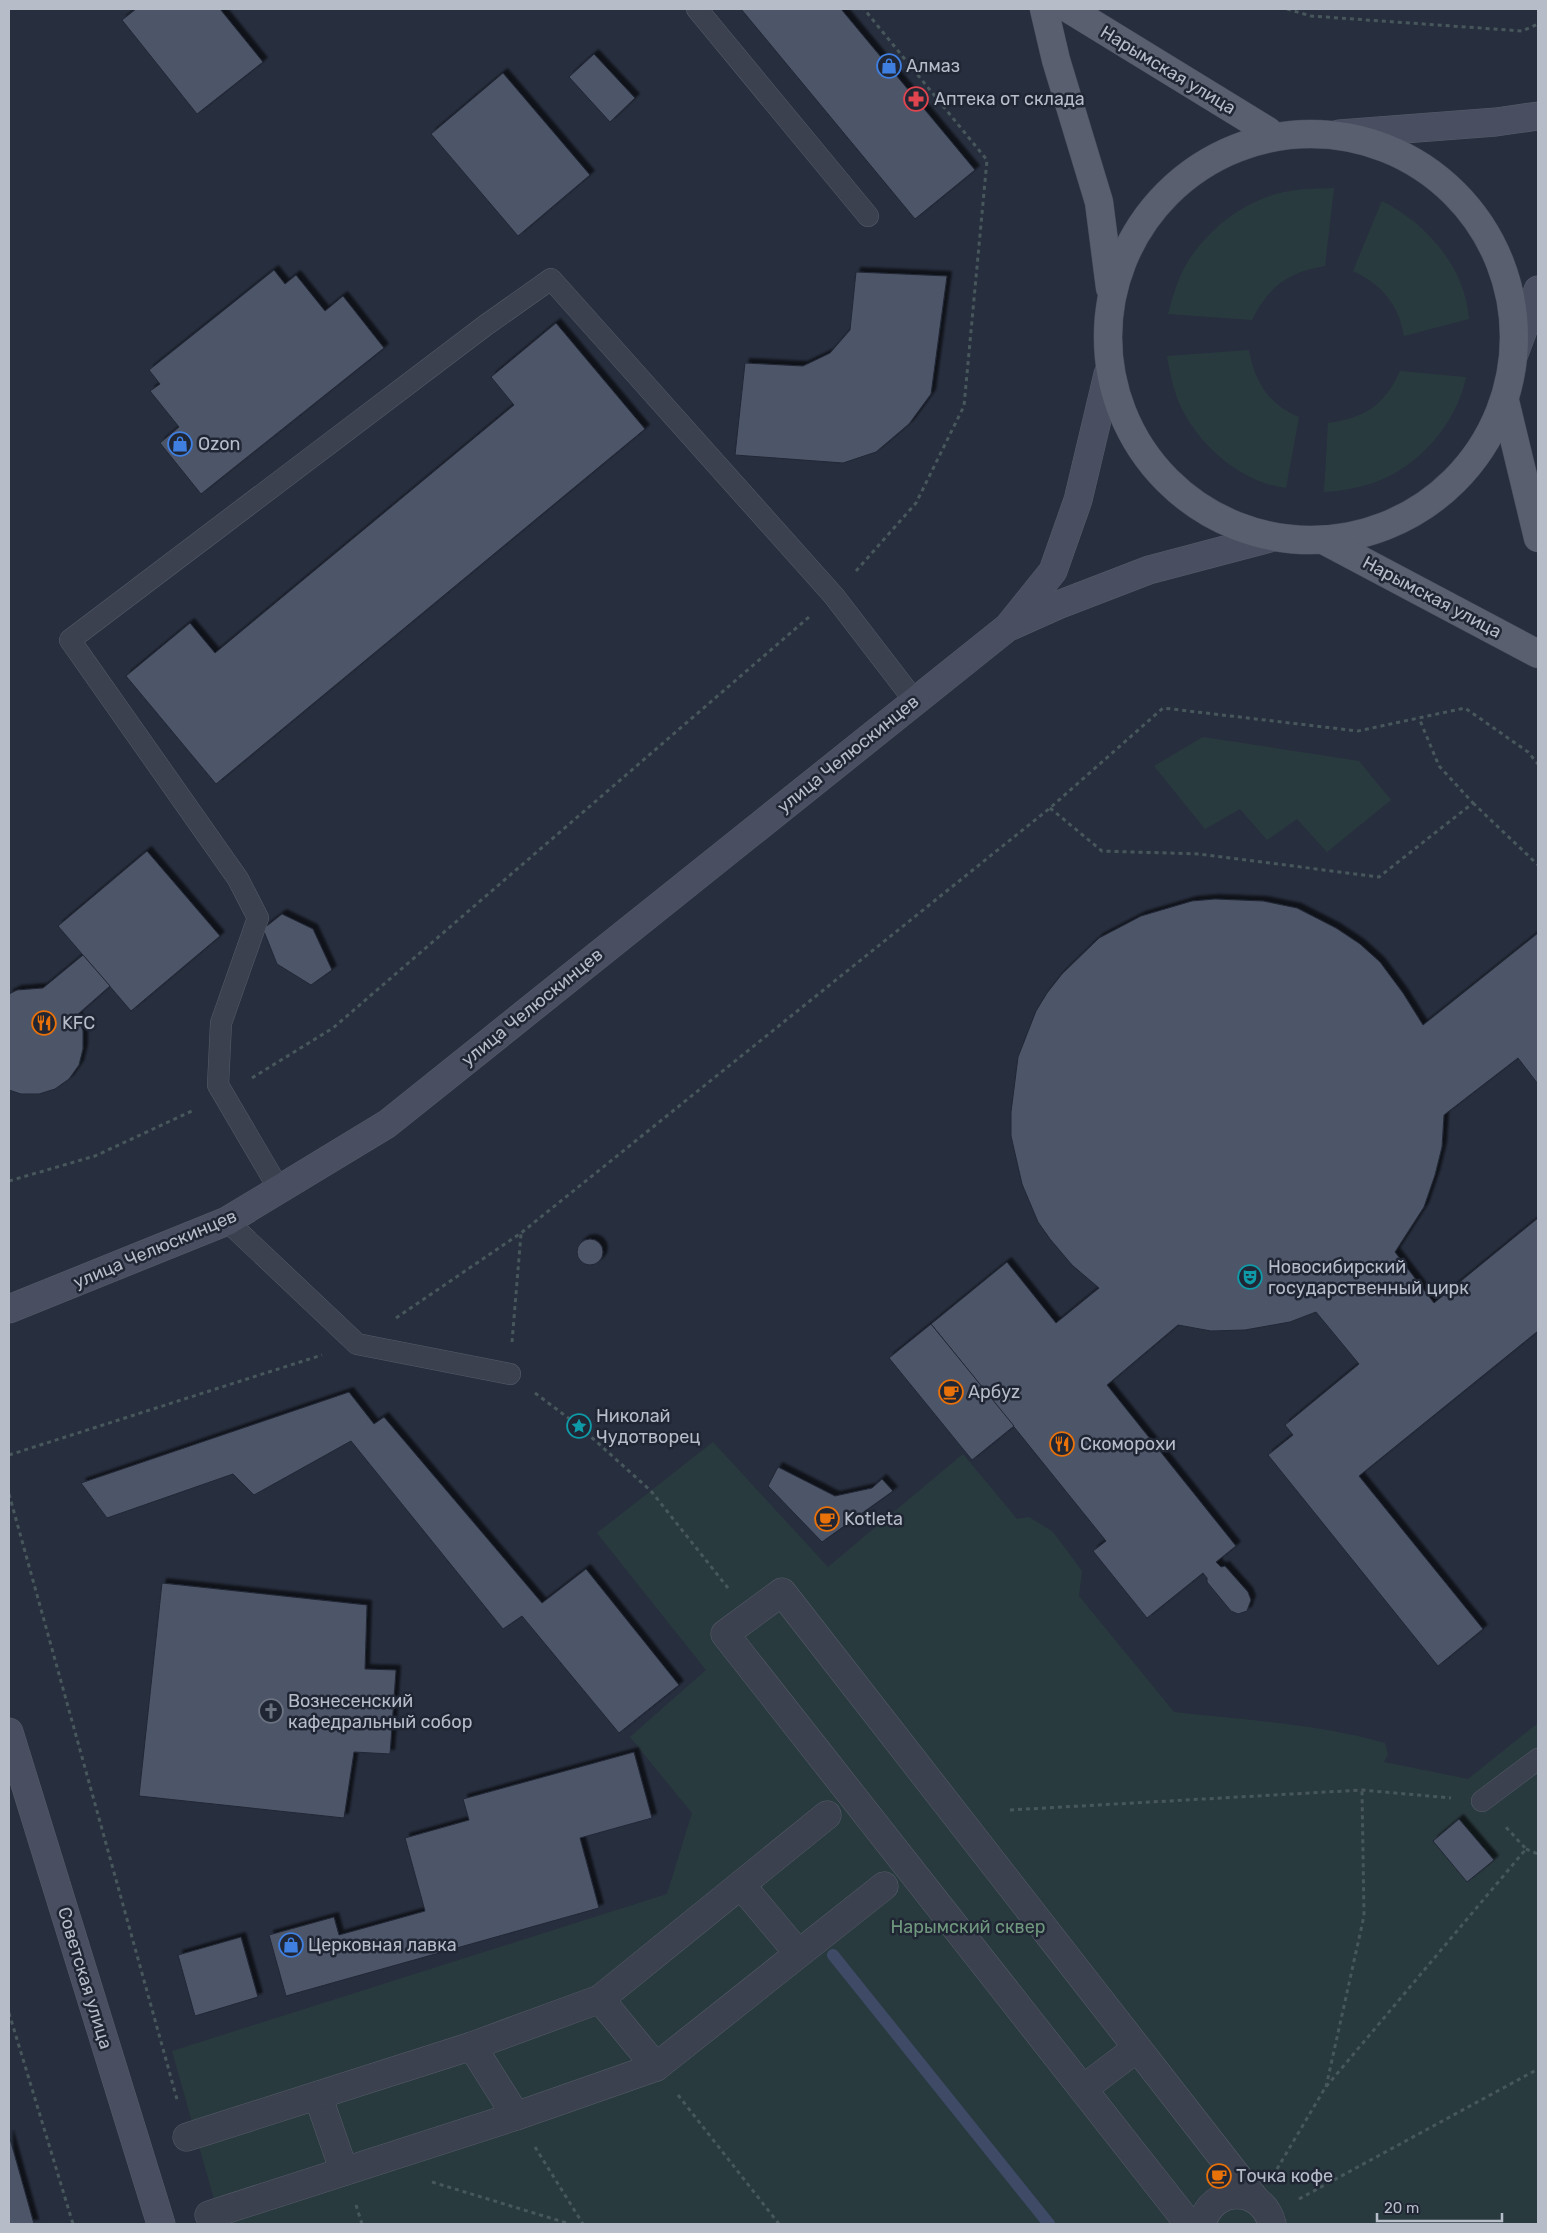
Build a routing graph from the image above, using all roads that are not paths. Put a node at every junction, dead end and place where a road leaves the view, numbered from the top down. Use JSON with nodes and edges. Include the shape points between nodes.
{"nodes":[{"id":1,"x":697,"y":9,"type":"edge"},
{"id":2,"x":1044,"y":9,"type":"edge"},
{"id":3,"x":1069,"y":9,"type":"edge"},
{"id":4,"x":1538,"y":116,"type":"edge"},
{"id":5,"x":1268,"y":131,"type":"junction"},
{"id":6,"x":1339,"y":134,"type":"junction"},
{"id":7,"x":868,"y":216,"type":"dead end"},
{"id":8,"x":1110,"y":288,"type":"junction"},
{"id":9,"x":1538,"y":290,"type":"edge"},
{"id":10,"x":1514,"y":354,"type":"junction"},
{"id":11,"x":1108,"y":374,"type":"junction"},
{"id":12,"x":1505,"y":401,"type":"junction"},
{"id":13,"x":1270,"y":538,"type":"junction"},
{"id":14,"x":1538,"y":538,"type":"edge"},
{"id":15,"x":1325,"y":542,"type":"junction"},
{"id":16,"x":1008,"y":628,"type":"junction"},
{"id":17,"x":1538,"y":654,"type":"edge"},
{"id":18,"x":914,"y":700,"type":"junction"},
{"id":19,"x":279,"y":1189,"type":"junction"},
{"id":20,"x":228,"y":1221,"type":"junction"},
{"id":21,"x":9,"y":1309,"type":"edge"},
{"id":22,"x":510,"y":1374,"type":"road end"},
{"id":23,"x":9,"y":1732,"type":"edge"},
{"id":24,"x":1538,"y":1759,"type":"edge"},
{"id":25,"x":1482,"y":1802,"type":"road end"},
{"id":26,"x":827,"y":1815,"type":"dead end"},
{"id":27,"x":741,"y":1885,"type":"junction"},
{"id":28,"x":884,"y":1886,"type":"dead end"},
{"id":29,"x":798,"y":1953,"type":"junction"},
{"id":30,"x":600,"y":1998,"type":"junction"},
{"id":31,"x":472,"y":2046,"type":"junction"},
{"id":32,"x":1137,"y":2048,"type":"junction"},
{"id":33,"x":656,"y":2067,"type":"junction"},
{"id":34,"x":1083,"y":2089,"type":"junction"},
{"id":35,"x":318,"y":2096,"type":"junction"},
{"id":36,"x":516,"y":2116,"type":"junction"},
{"id":37,"x":187,"y":2136,"type":"road end"},
{"id":38,"x":344,"y":2171,"type":"junction"},
{"id":39,"x":210,"y":2215,"type":"dead end"},
{"id":40,"x":1266,"y":2215,"type":"edge"},
{"id":41,"x":161,"y":2224,"type":"edge"},
{"id":42,"x":1189,"y":2224,"type":"edge"},
{"id":43,"x":1202,"y":2224,"type":"edge"}],
"edges":[{"from":1,"to":7,"type":"lane"},
{"from":2,"to":8,"type":"main road","via":[[1099,202]]},
{"from":3,"to":5,"type":"main road","name":"Нарымская улица"},
{"from":4,"to":6,"type":"main road"},
{"from":5,"to":6,"type":"main road"},
{"from":5,"to":8,"type":"main road","via":[[1185,179],[1134,238]]},
{"from":6,"to":10,"type":"main road","via":[[1391,149],[1433,173],[1467,206],[1502,266],[1512,302]]},
{"from":8,"to":11,"type":"main road"},
{"from":9,"to":10,"type":"main road"},
{"from":10,"to":12,"type":"main road"},
{"from":11,"to":13,"type":"main road","via":[[1120,414],[1135,445],[1183,498],[1216,520]]},
{"from":11,"to":16,"type":"main road","name":"улица Челюскинцев","via":[[1078,500],[1052,571]]},
{"from":12,"to":14,"type":"main road"},
{"from":12,"to":15,"type":"main road","via":[[1484,445],[1454,483],[1426,506],[1393,524]]},
{"from":13,"to":15,"type":"main road"},
{"from":13,"to":16,"type":"main road","name":"улица Челюскинцев","via":[[1149,570]]},
{"from":15,"to":17,"type":"main road","name":"Нарымская улица"},
{"from":16,"to":18,"type":"main road","name":"улица Челюскинцев"},
{"from":18,"to":19,"type":"main road","name":"улица Челюскинцев","via":[[387,1124]]},
{"from":18,"to":19,"type":"lane","via":[[834,596],[552,279],[486,325],[70,640],[238,879],[258,918],[221,1023],[218,1085]]},
{"from":19,"to":20,"type":"main road","name":"улица Челюскинцев"},
{"from":20,"to":21,"type":"main road","name":"улица Челюскинцев"},
{"from":20,"to":22,"type":"lane","via":[[357,1344]]},
{"from":23,"to":41,"type":"main road","name":"Советская улица"},
{"from":24,"to":25,"type":"lane"},
{"from":26,"to":27,"type":"street"},
{"from":27,"to":29,"type":"street"},
{"from":27,"to":30,"type":"street"},
{"from":28,"to":29,"type":"street"},
{"from":29,"to":33,"type":"street"},
{"from":30,"to":31,"type":"street"},
{"from":30,"to":33,"type":"street"},
{"from":31,"to":35,"type":"street"},
{"from":31,"to":36,"type":"street"},
{"from":32,"to":34,"type":"street"},
{"from":32,"to":34,"type":"street","via":[[782,1592],[749,1615],[725,1634]]},
{"from":32,"to":40,"type":"street"},
{"from":33,"to":36,"type":"street"},
{"from":34,"to":42,"type":"street"},
{"from":35,"to":37,"type":"street"},
{"from":35,"to":38,"type":"street"},
{"from":36,"to":38,"type":"street"},
{"from":38,"to":39,"type":"street"},
{"from":40,"to":43,"type":"street","via":[[1244,2195],[1233,2195],[1213,2204]]}]}
